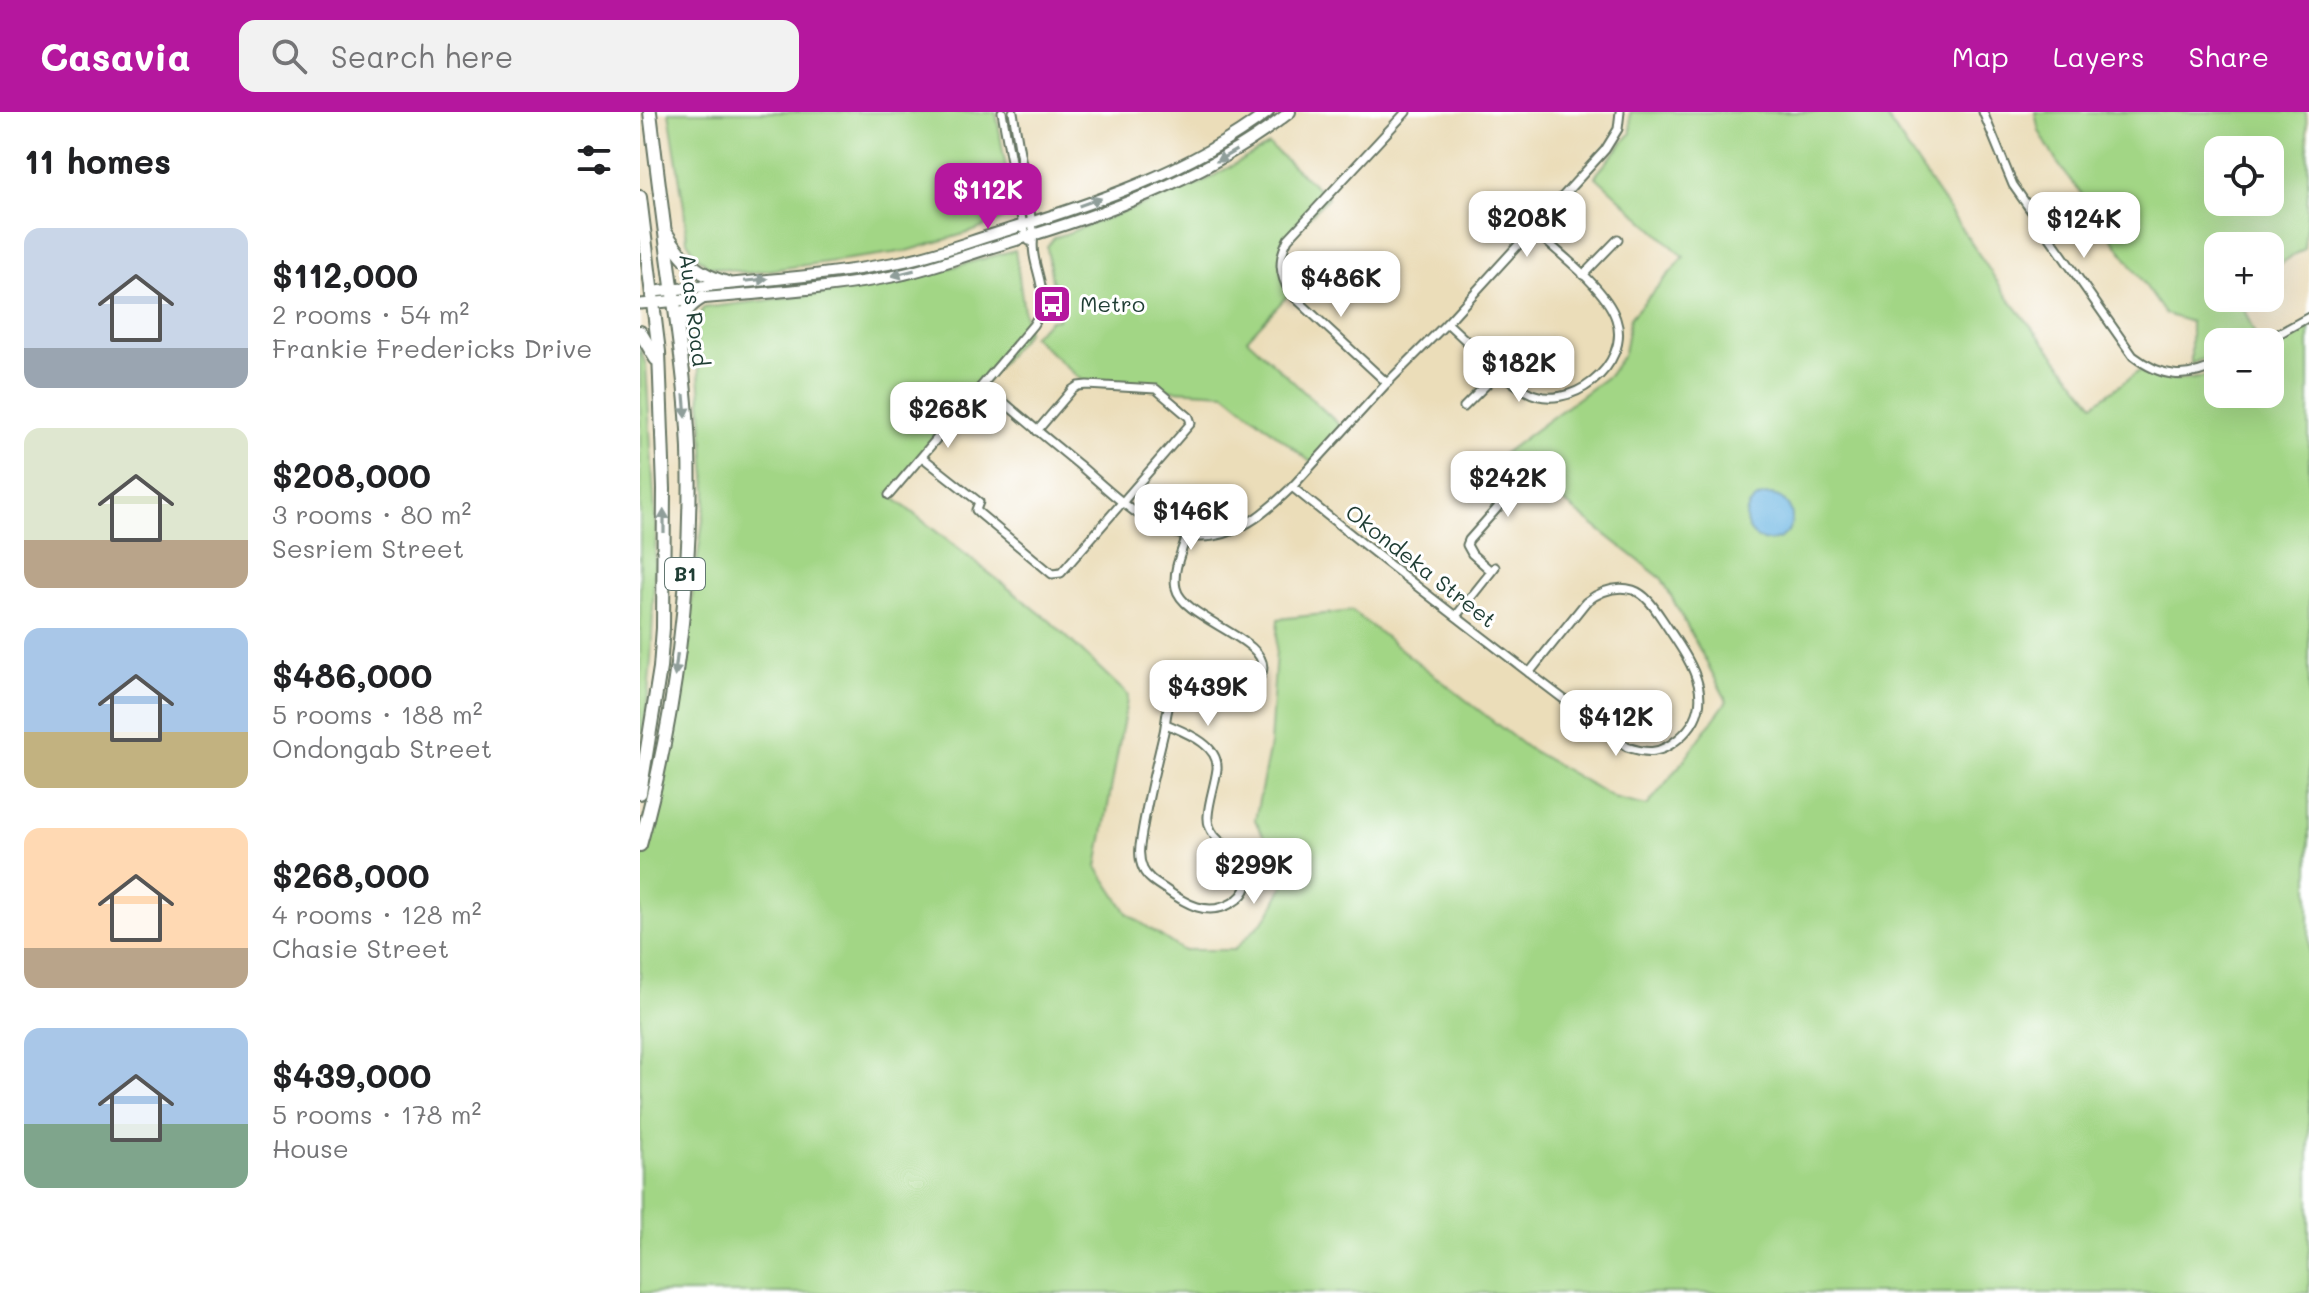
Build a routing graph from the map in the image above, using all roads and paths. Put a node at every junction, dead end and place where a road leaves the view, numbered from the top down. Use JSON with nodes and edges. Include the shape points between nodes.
{"nodes":[{"id":1,"x":650,"y":112,"type":"edge"},
{"id":2,"x":1002,"y":112,"type":"edge"},
{"id":3,"x":1013,"y":112,"type":"edge"},
{"id":4,"x":1268,"y":112,"type":"edge"},
{"id":5,"x":1290,"y":112,"type":"edge"},
{"id":6,"x":1406,"y":112,"type":"edge"},
{"id":7,"x":1620,"y":112,"type":"edge"},
{"id":8,"x":1983,"y":112,"type":"edge"},
{"id":9,"x":640,"y":197,"type":"edge"},
{"id":10,"x":1027,"y":224,"type":"junction"},
{"id":11,"x":664,"y":230,"type":"junction"},
{"id":12,"x":1533,"y":230,"type":"junction"},
{"id":13,"x":1031,"y":239,"type":"junction"},
{"id":14,"x":1618,"y":239,"type":"dead end"},
{"id":15,"x":642,"y":241,"type":"edge"},
{"id":16,"x":1583,"y":275,"type":"junction"},
{"id":17,"x":727,"y":283,"type":"junction"},
{"id":18,"x":673,"y":295,"type":"junction"},
{"id":19,"x":703,"y":297,"type":"junction"},
{"id":20,"x":646,"y":298,"type":"edge"},
{"id":21,"x":2309,"y":317,"type":"edge"},
{"id":22,"x":1447,"y":323,"type":"junction"},
{"id":23,"x":678,"y":328,"type":"junction"},
{"id":24,"x":640,"y":332,"type":"edge"},
{"id":25,"x":2284,"y":332,"type":"edge"},
{"id":26,"x":660,"y":365,"type":"junction"},
{"id":27,"x":2204,"y":370,"type":"edge"},
{"id":28,"x":1500,"y":371,"type":"junction"},
{"id":29,"x":1387,"y":383,"type":"junction"},
{"id":30,"x":984,"y":385,"type":"junction"},
{"id":31,"x":1464,"y":407,"type":"dead end"},
{"id":32,"x":1037,"y":431,"type":"junction"},
{"id":33,"x":922,"y":457,"type":"junction"},
{"id":34,"x":1479,"y":486,"type":"dead end"},
{"id":35,"x":1292,"y":487,"type":"junction"},
{"id":36,"x":889,"y":495,"type":"dead end"},
{"id":37,"x":1123,"y":502,"type":"junction"},
{"id":38,"x":1187,"y":535,"type":"junction"},
{"id":39,"x":1456,"y":616,"type":"junction"},
{"id":40,"x":1529,"y":673,"type":"junction"},
{"id":41,"x":1166,"y":724,"type":"junction"},
{"id":42,"x":640,"y":793,"type":"edge"},
{"id":43,"x":640,"y":845,"type":"edge"}],
"edges":[{"from":1,"to":11,"type":"highway","name":"Auas Road","number":"B1"},
{"from":2,"to":10,"type":"street"},
{"from":3,"to":10,"type":"street"},
{"from":10,"to":4,"type":"main road","one_way":true,"via":[[1182,166]]},
{"from":5,"to":13,"type":"main road","one_way":true,"via":[[1186,179]]},
{"from":6,"to":29,"type":"street","via":[[1288,239],[1280,261],[1290,293]]},
{"from":7,"to":12,"type":"street","via":[[1613,138]]},
{"from":8,"to":27,"type":"street","via":[[2013,185],[2133,356],[2168,374]]},
{"from":9,"to":15,"type":"highway","name":"Auas Road","number":"B1"},
{"from":10,"to":13,"type":"street"},
{"from":17,"to":10,"type":"main road","one_way":true,"via":[[900,262]]},
{"from":11,"to":17,"type":"highway","via":[[694,269]]},
{"from":11,"to":18,"type":"highway","name":"Auas Road","number":"B1"},
{"from":12,"to":16,"type":"street"},
{"from":12,"to":22,"type":"street"},
{"from":13,"to":19,"type":"main road","one_way":true,"via":[[846,284]]},
{"from":13,"to":30,"type":"street","via":[[1043,306]]},
{"from":14,"to":16,"type":"street"},
{"from":15,"to":20,"type":"highway","name":"Auas Road","number":"B1"},
{"from":16,"to":28,"type":"street","via":[[1609,303],[1618,322],[1618,345],[1605,369],[1576,393],[1557,397],[1528,392]]},
{"from":17,"to":18,"type":"main road"},
{"from":18,"to":19,"type":"main road"},
{"from":18,"to":20,"type":"main road"},
{"from":18,"to":23,"type":"highway","name":"Auas Road","number":"B1"},
{"from":19,"to":23,"type":"highway","via":[[684,312]]},
{"from":20,"to":26,"type":"highway","name":"Auas Road","number":"B1"},
{"from":21,"to":25,"type":"street"},
{"from":22,"to":28,"type":"street"},
{"from":22,"to":29,"type":"street"},
{"from":23,"to":43,"type":"highway","name":"Auas Road","number":"B1","one_way":true,"via":[[689,445],[685,574],[668,720]]},
{"from":24,"to":26,"type":"highway"},
{"from":42,"to":26,"type":"highway","name":"Auas Road","number":"B1","one_way":true,"via":[[663,628]]},
{"from":28,"to":31,"type":"street"},
{"from":29,"to":35,"type":"street"},
{"from":30,"to":32,"type":"street"},
{"from":30,"to":33,"type":"street"},
{"from":32,"to":37,"type":"street"},
{"from":32,"to":37,"type":"street","via":[[1078,386],[1150,388],[1165,395],[1191,423]]},
{"from":33,"to":36,"type":"street"},
{"from":33,"to":37,"type":"street","via":[[979,502],[979,513],[1052,574],[1061,573]]},
{"from":34,"to":39,"type":"street","via":[[1503,508],[1467,545],[1493,569]]},
{"from":35,"to":38,"type":"street","via":[[1243,526],[1221,534]]},
{"from":35,"to":39,"type":"street","name":"Okondeka Street"},
{"from":37,"to":38,"type":"street","via":[[1152,522]]},
{"from":38,"to":41,"type":"street","via":[[1178,560],[1177,593],[1257,651],[1263,665],[1253,684],[1200,685],[1179,693],[1170,702]]},
{"from":39,"to":40,"type":"street","name":"Okondeka Street"},
{"from":40,"to":40,"type":"street","name":"Okondeka Street","via":[[1627,747],[1645,753],[1674,743],[1699,712],[1694,669],[1650,602],[1636,590],[1595,595]]},
{"from":41,"to":41,"type":"street","via":[[1140,861],[1145,873],[1177,898],[1204,910],[1219,909],[1241,896],[1247,873],[1239,857],[1209,829],[1218,765],[1203,744]]}]}
